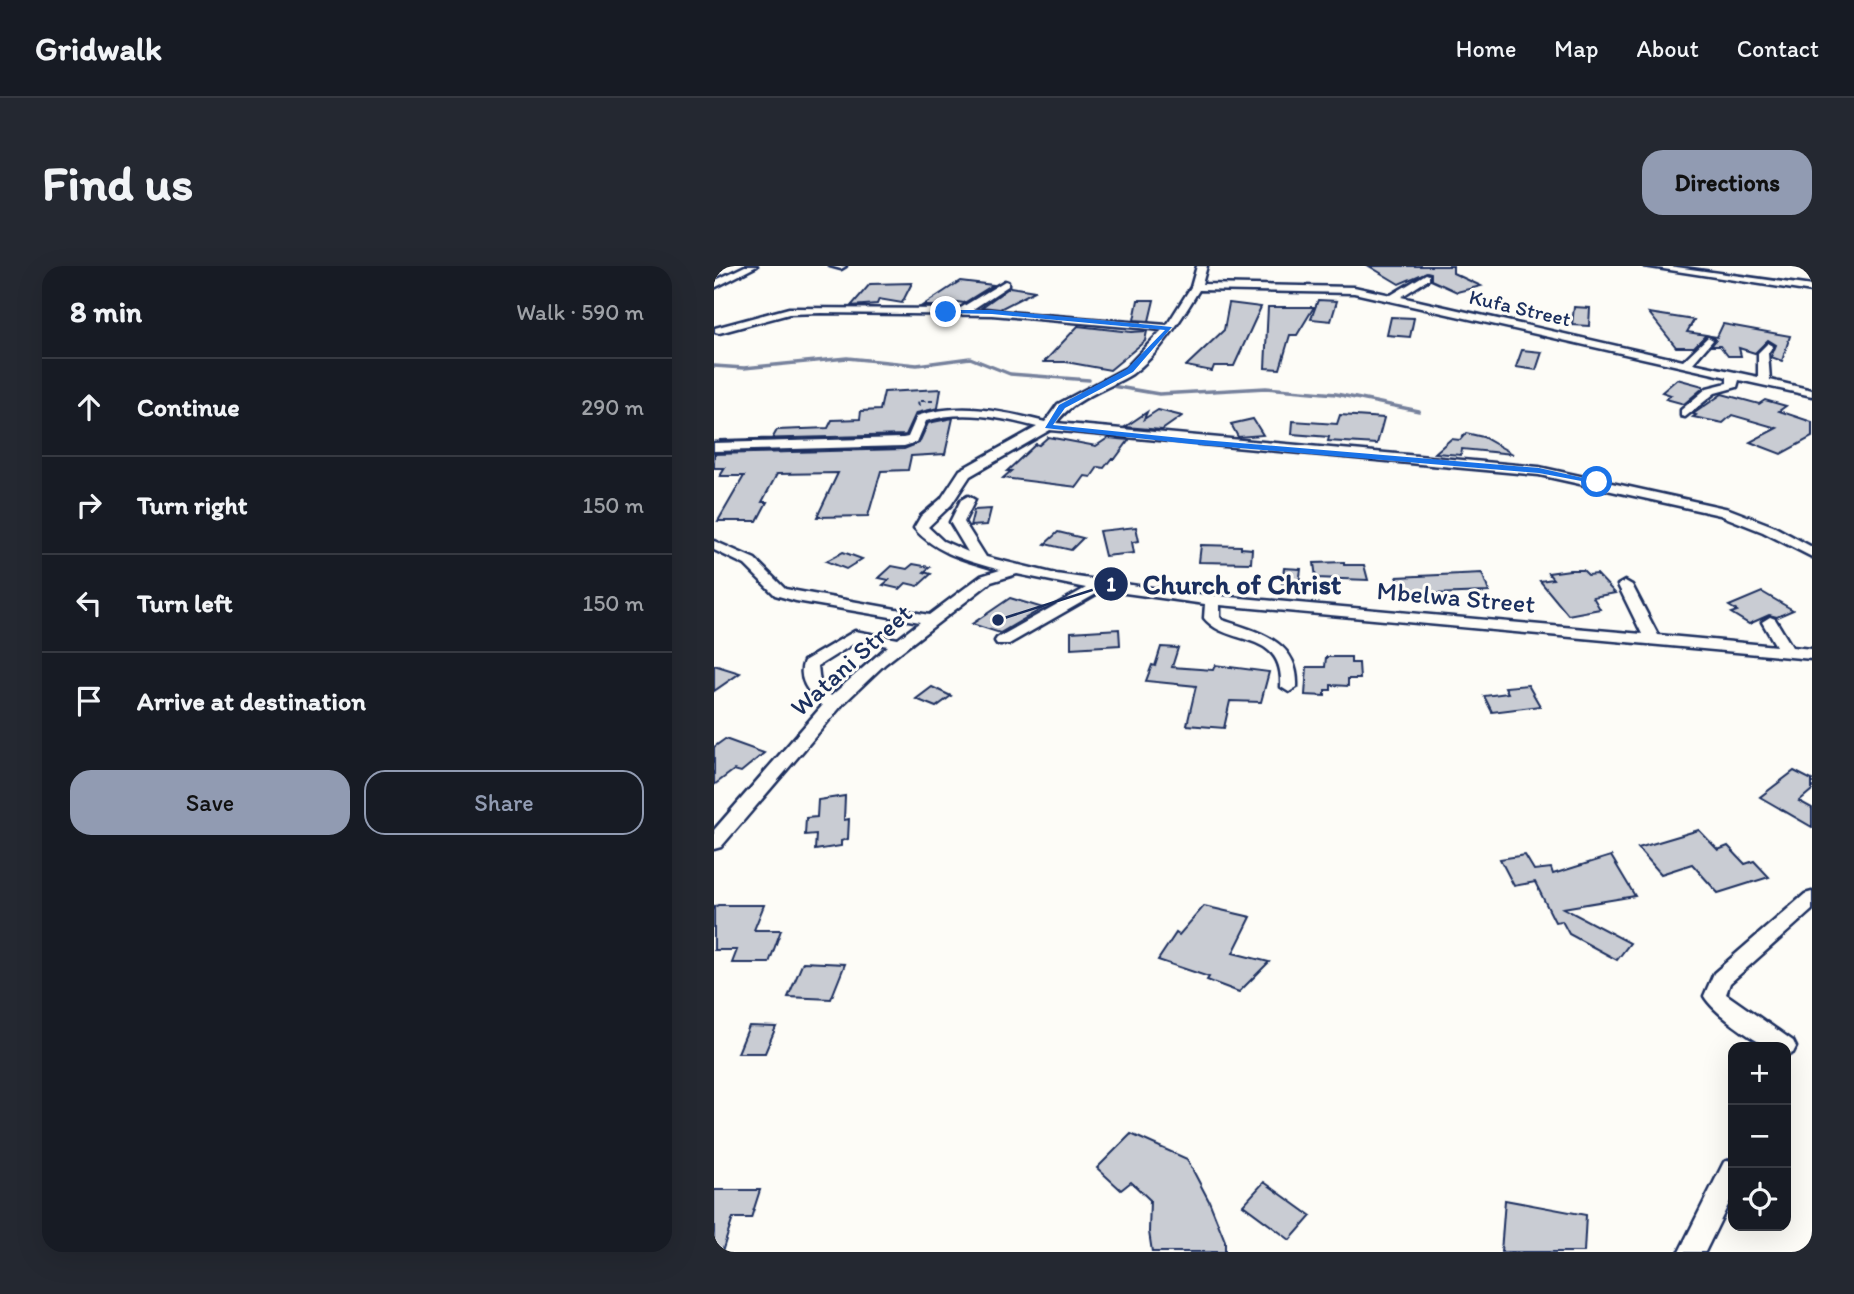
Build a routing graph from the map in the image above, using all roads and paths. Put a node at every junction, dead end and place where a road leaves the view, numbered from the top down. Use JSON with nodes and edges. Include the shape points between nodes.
{"nodes":[{"id":1,"x":752,"y":266,"type":"edge"},
{"id":2,"x":1202,"y":266,"type":"edge"},
{"id":3,"x":1649,"y":266,"type":"edge"},
{"id":4,"x":1426,"y":277,"type":"dead end"},
{"id":5,"x":1005,"y":284,"type":"dead end"},
{"id":6,"x":714,"y":285,"type":"edge"},
{"id":7,"x":986,"y":285,"type":"dead end"},
{"id":8,"x":1196,"y":287,"type":"junction"},
{"id":9,"x":1812,"y":289,"type":"edge"},
{"id":10,"x":1393,"y":298,"type":"junction"},
{"id":11,"x":946,"y":312,"type":"junction"},
{"id":12,"x":961,"y":312,"type":"junction"},
{"id":13,"x":1170,"y":328,"type":"junction"},
{"id":14,"x":719,"y":330,"type":"dead end"},
{"id":15,"x":1708,"y":340,"type":"dead end"},
{"id":16,"x":1768,"y":346,"type":"dead end"},
{"id":17,"x":1685,"y":365,"type":"junction"},
{"id":18,"x":1733,"y":376,"type":"junction"},
{"id":19,"x":1765,"y":382,"type":"junction"},
{"id":20,"x":1812,"y":393,"type":"edge"},
{"id":21,"x":1685,"y":414,"type":"dead end"},
{"id":22,"x":1048,"y":426,"type":"junction"},
{"id":23,"x":714,"y":447,"type":"edge"},
{"id":24,"x":968,"y":500,"type":"dead end"},
{"id":25,"x":714,"y":545,"type":"edge"},
{"id":26,"x":1812,"y":553,"type":"edge"},
{"id":27,"x":980,"y":559,"type":"junction"},
{"id":28,"x":1013,"y":571,"type":"junction"},
{"id":29,"x":1102,"y":585,"type":"junction"},
{"id":30,"x":1625,"y":585,"type":"dead end"},
{"id":31,"x":1213,"y":600,"type":"junction"},
{"id":32,"x":932,"y":620,"type":"junction"},
{"id":33,"x":1770,"y":622,"type":"dead end"},
{"id":34,"x":1651,"y":639,"type":"junction"},
{"id":35,"x":1003,"y":641,"type":"dead end"},
{"id":36,"x":901,"y":644,"type":"junction"},
{"id":37,"x":1787,"y":652,"type":"junction"},
{"id":38,"x":1812,"y":654,"type":"edge"},
{"id":39,"x":1289,"y":687,"type":"dead end"},
{"id":40,"x":831,"y":706,"type":"junction"},
{"id":41,"x":714,"y":842,"type":"edge"},
{"id":42,"x":1812,"y":899,"type":"edge"},
{"id":43,"x":1776,"y":1042,"type":"edge"},
{"id":44,"x":1728,"y":1180,"type":"edge"},
{"id":45,"x":1692,"y":1252,"type":"edge"}],
"edges":[{"from":1,"to":6,"type":"street"},
{"from":2,"to":8,"type":"street"},
{"from":3,"to":9,"type":"street"},
{"from":4,"to":10,"type":"street"},
{"from":5,"to":12,"type":"street"},
{"from":7,"to":11,"type":"street"},
{"from":8,"to":10,"type":"street","name":"Kufa Street","via":[[1330,288]]},
{"from":8,"to":13,"type":"street"},
{"from":10,"to":17,"type":"street","name":"Kufa Street"},
{"from":11,"to":12,"type":"street"},
{"from":11,"to":14,"type":"street","via":[[789,311]]},
{"from":12,"to":13,"type":"street"},
{"from":13,"to":22,"type":"street","via":[[1130,370],[1062,407]]},
{"from":15,"to":17,"type":"street"},
{"from":16,"to":19,"type":"street","via":[[1763,353]]},
{"from":17,"to":18,"type":"street","name":"Kufa Street"},
{"from":18,"to":19,"type":"street","name":"Kufa Street"},
{"from":18,"to":21,"type":"street","via":[[1733,385],[1711,390]]},
{"from":19,"to":20,"type":"street","name":"Kufa Street"},
{"from":22,"to":23,"type":"street","via":[[1009,416],[942,412],[921,419],[909,441]]},
{"from":22,"to":26,"type":"street","via":[[1539,471],[1724,512]]},
{"from":22,"to":27,"type":"street","name":"Mbelwa Street","via":[[964,473],[947,502],[926,519],[922,528],[926,536]]},
{"from":24,"to":27,"type":"street","via":[[957,522]]},
{"from":25,"to":32,"type":"street","via":[[750,562],[780,592]]},
{"from":27,"to":28,"type":"street","name":"Mbelwa Street"},
{"from":28,"to":29,"type":"street","name":"Mbelwa Street"},
{"from":28,"to":32,"type":"street","name":"Watani Street","via":[[986,579]]},
{"from":29,"to":31,"type":"street","name":"Mbelwa Street"},
{"from":29,"to":35,"type":"street"},
{"from":30,"to":34,"type":"street"},
{"from":31,"to":34,"type":"street","name":"Mbelwa Street"},
{"from":31,"to":39,"type":"street","via":[[1212,618],[1217,623],[1280,651],[1287,661]]},
{"from":32,"to":36,"type":"street","name":"Watani Street"},
{"from":33,"to":37,"type":"street"},
{"from":34,"to":37,"type":"street","name":"Mbelwa Street"},
{"from":36,"to":40,"type":"street","name":"Watani Street"},
{"from":36,"to":40,"type":"street","via":[[855,636],[810,664],[812,685]]},
{"from":37,"to":38,"type":"street","name":"Mbelwa Street"},
{"from":40,"to":41,"type":"street","name":"Watani Street"},
{"from":42,"to":43,"type":"street","via":[[1721,979],[1715,996],[1723,1007]]},
{"from":44,"to":45,"type":"street"}]}
